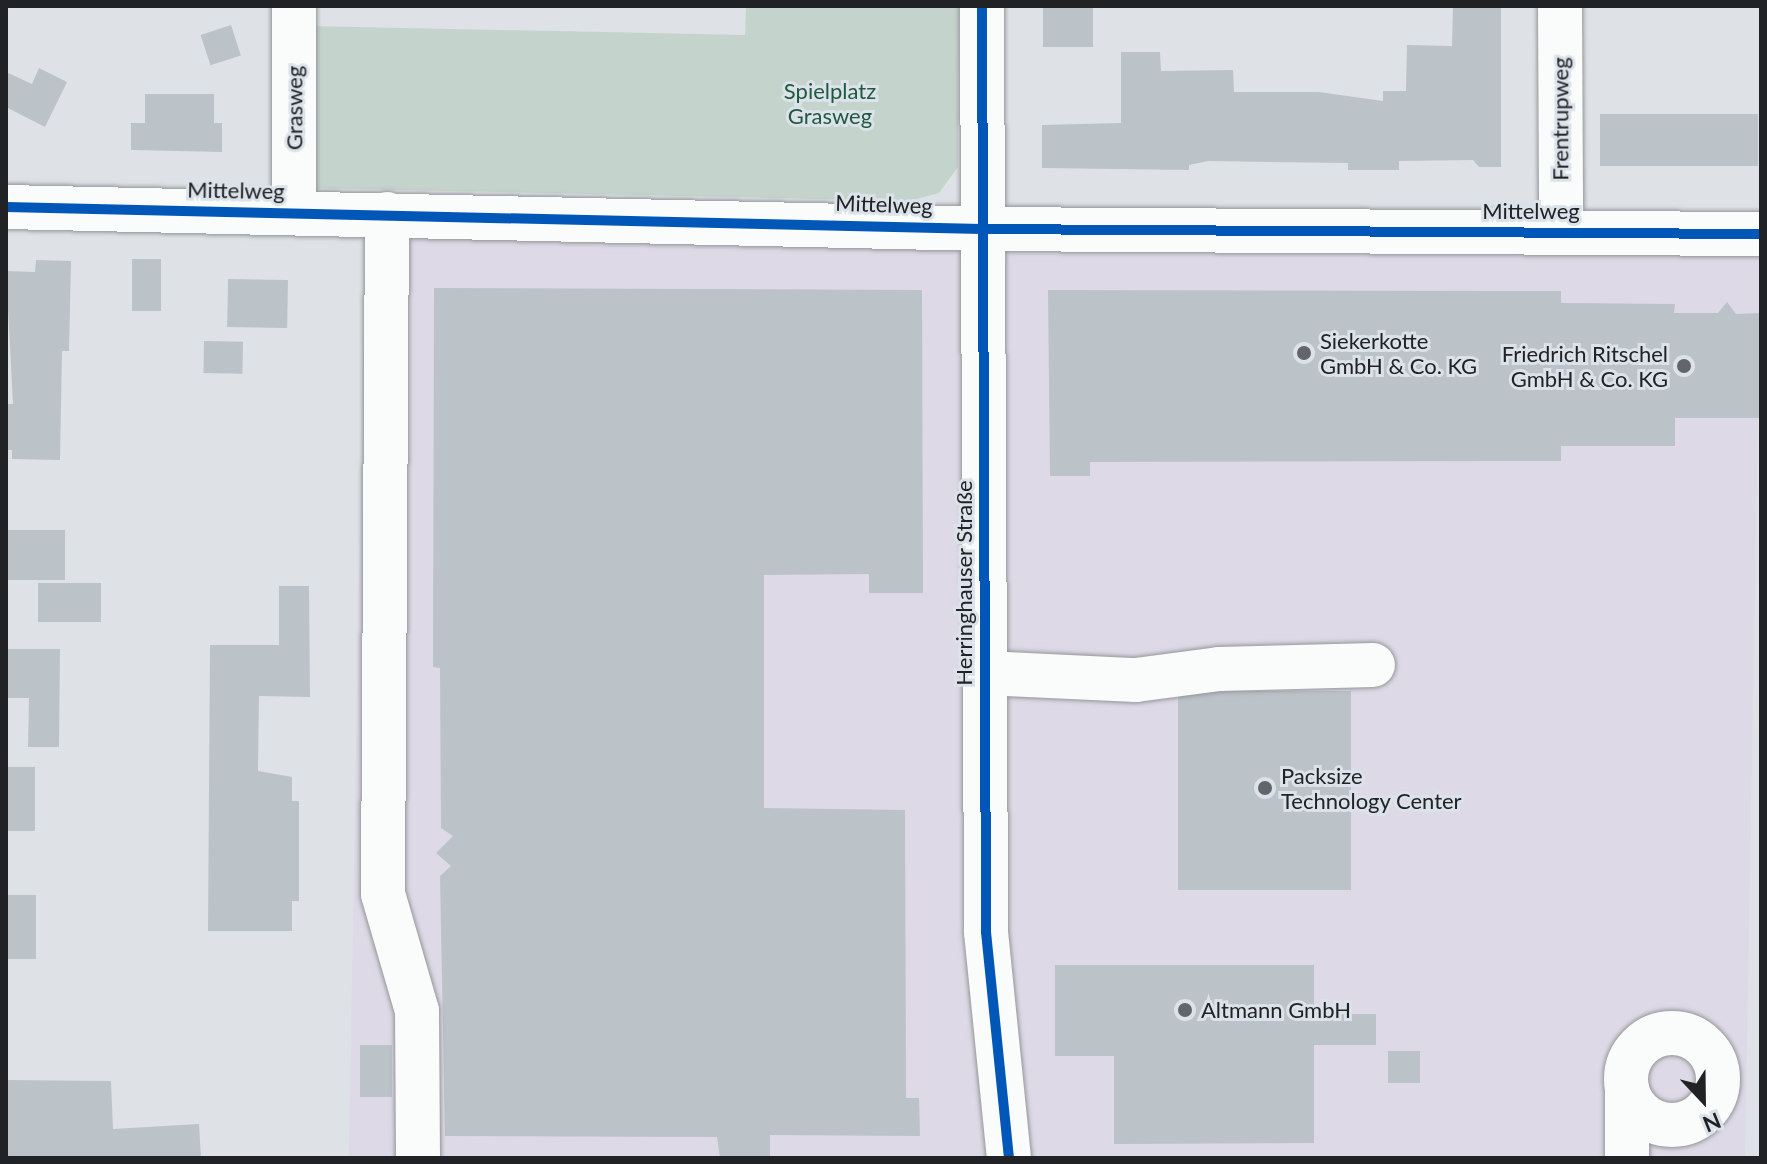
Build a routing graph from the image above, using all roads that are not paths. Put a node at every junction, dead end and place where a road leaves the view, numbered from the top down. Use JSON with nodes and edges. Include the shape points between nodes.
{"nodes":[{"id":1,"x":294,"y":6,"type":"edge"},
{"id":2,"x":982,"y":6,"type":"edge"},
{"id":3,"x":1560,"y":6,"type":"edge"},
{"id":4,"x":6,"y":207,"type":"edge"},
{"id":5,"x":294,"y":211,"type":"junction"},
{"id":6,"x":387,"y":214,"type":"junction"},
{"id":7,"x":982,"y":229,"type":"junction"},
{"id":8,"x":1561,"y":231,"type":"junction"},
{"id":9,"x":1761,"y":234,"type":"edge"},
{"id":10,"x":1373,"y":665,"type":"dead end"},
{"id":11,"x":985,"y":673,"type":"junction"},
{"id":12,"x":1627,"y":1089,"type":"dead end"},
{"id":13,"x":418,"y":1158,"type":"edge"},
{"id":14,"x":1009,"y":1158,"type":"edge"},
{"id":15,"x":1627,"y":1158,"type":"edge"}],
"edges":[{"from":1,"to":5,"type":"street","name":"Grasweg"},
{"from":2,"to":7,"type":"street","name":"Herringhauser Straße"},
{"from":3,"to":8,"type":"street","name":"Frentrupweg"},
{"from":4,"to":5,"type":"street","name":"Mittelweg"},
{"from":5,"to":6,"type":"street","name":"Mittelweg"},
{"from":6,"to":7,"type":"street","name":"Mittelweg"},
{"from":6,"to":13,"type":"street","via":[[383,894],[417,1011]]},
{"from":7,"to":8,"type":"street","name":"Mittelweg"},
{"from":7,"to":11,"type":"street","name":"Herringhauser Straße"},
{"from":8,"to":9,"type":"street","name":"Mittelweg"},
{"from":10,"to":11,"type":"street","via":[[1219,669],[1136,680]]},
{"from":11,"to":14,"type":"street","name":"Herringhauser Straße","via":[[986,932]]},
{"from":12,"to":15,"type":"street"}]}
